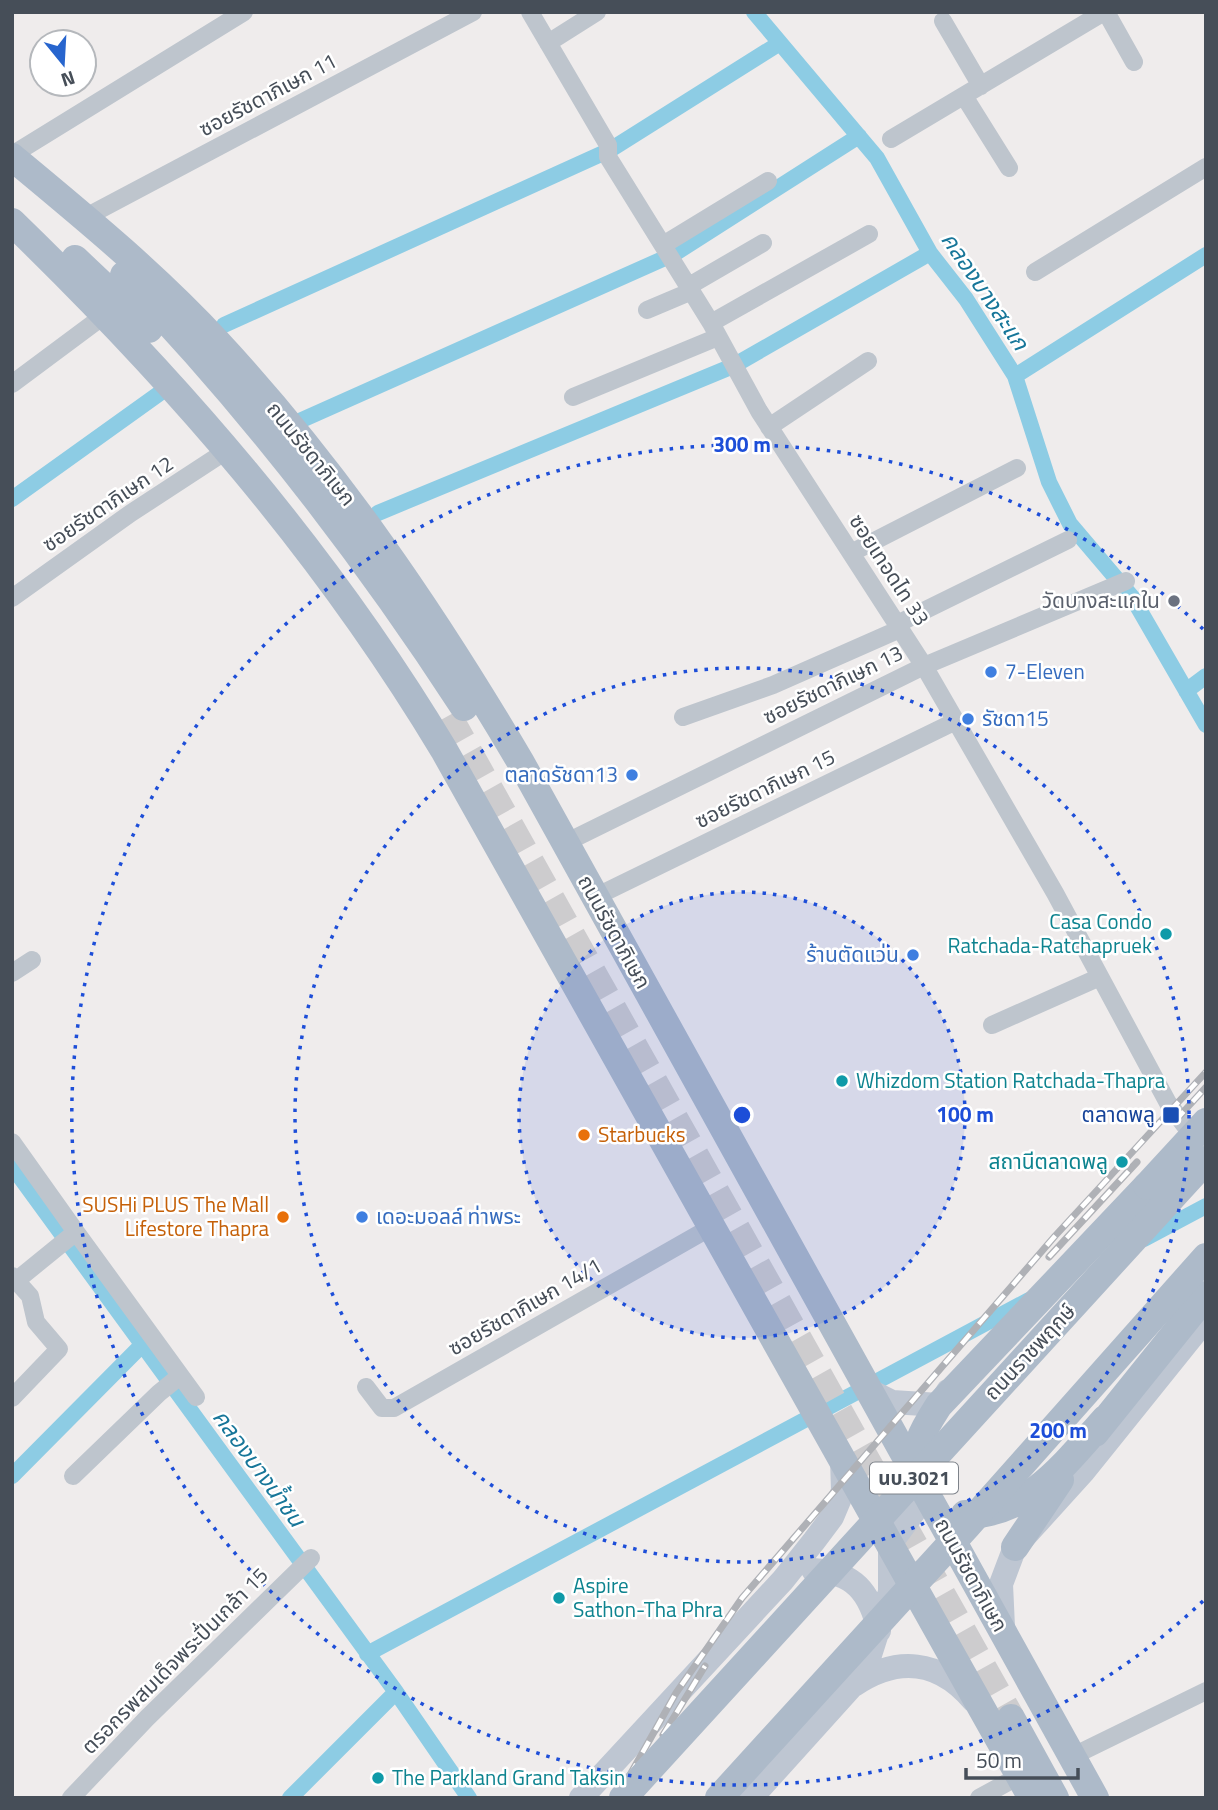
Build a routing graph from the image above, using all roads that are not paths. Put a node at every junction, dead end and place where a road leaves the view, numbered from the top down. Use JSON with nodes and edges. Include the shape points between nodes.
{"nodes":[{"id":1,"x":244,"y":12,"type":"edge"},
{"id":2,"x":473,"y":12,"type":"edge"},
{"id":3,"x":530,"y":12,"type":"edge"},
{"id":4,"x":597,"y":12,"type":"edge"},
{"id":5,"x":1105,"y":12,"type":"edge"},
{"id":6,"x":943,"y":22,"type":"dead end"},
{"id":7,"x":548,"y":43,"type":"junction"},
{"id":8,"x":1134,"y":62,"type":"dead end"},
{"id":9,"x":981,"y":86,"type":"junction"},
{"id":10,"x":964,"y":96,"type":"junction"},
{"id":11,"x":891,"y":139,"type":"dead end"},
{"id":12,"x":12,"y":156,"type":"edge"},
{"id":13,"x":12,"y":165,"type":"edge"},
{"id":14,"x":1206,"y":167,"type":"edge"},
{"id":15,"x":1009,"y":168,"type":"dead end"},
{"id":16,"x":768,"y":181,"type":"dead end"},
{"id":17,"x":12,"y":206,"type":"edge"},
{"id":18,"x":84,"y":218,"type":"junction"},
{"id":19,"x":12,"y":222,"type":"edge"},
{"id":20,"x":869,"y":234,"type":"dead end"},
{"id":21,"x":764,"y":243,"type":"dead end"},
{"id":22,"x":663,"y":245,"type":"junction"},
{"id":23,"x":1035,"y":272,"type":"dead end"},
{"id":24,"x":691,"y":289,"type":"junction"},
{"id":25,"x":647,"y":310,"type":"dead end"},
{"id":26,"x":106,"y":314,"type":"junction"},
{"id":27,"x":715,"y":330,"type":"junction"},
{"id":28,"x":868,"y":361,"type":"dead end"},
{"id":29,"x":12,"y":384,"type":"edge"},
{"id":30,"x":573,"y":397,"type":"dead end"},
{"id":31,"x":769,"y":427,"type":"junction"},
{"id":32,"x":229,"y":449,"type":"junction"},
{"id":33,"x":1017,"y":468,"type":"dead end"},
{"id":34,"x":1068,"y":540,"type":"dead end"},
{"id":35,"x":851,"y":554,"type":"junction"},
{"id":36,"x":1126,"y":581,"type":"dead end"},
{"id":37,"x":12,"y":597,"type":"edge"},
{"id":38,"x":898,"y":626,"type":"junction"},
{"id":39,"x":924,"y":666,"type":"junction"},
{"id":40,"x":683,"y":717,"type":"dead end"},
{"id":41,"x":956,"y":721,"type":"junction"},
{"id":42,"x":565,"y":843,"type":"junction"},
{"id":43,"x":595,"y":897,"type":"junction"},
{"id":44,"x":32,"y":960,"type":"dead end"},
{"id":45,"x":12,"y":973,"type":"edge"},
{"id":46,"x":1100,"y":977,"type":"junction"},
{"id":47,"x":992,"y":1025,"type":"dead end"},
{"id":48,"x":1206,"y":1107,"type":"edge"},
{"id":49,"x":1197,"y":1124,"type":"edge"},
{"id":50,"x":12,"y":1142,"type":"edge"},
{"id":51,"x":1206,"y":1158,"type":"edge"},
{"id":52,"x":713,"y":1226,"type":"junction"},
{"id":53,"x":74,"y":1234,"type":"junction"},
{"id":54,"x":1206,"y":1257,"type":"edge"},
{"id":55,"x":14,"y":1278,"type":"edge"},
{"id":56,"x":1206,"y":1295,"type":"edge"},
{"id":57,"x":1206,"y":1319,"type":"edge"},
{"id":58,"x":175,"y":1380,"type":"junction"},
{"id":59,"x":366,"y":1387,"type":"dead end"},
{"id":60,"x":872,"y":1392,"type":"junction"},
{"id":61,"x":195,"y":1397,"type":"dead end"},
{"id":62,"x":12,"y":1398,"type":"edge"},
{"id":63,"x":939,"y":1405,"type":"junction"},
{"id":64,"x":1105,"y":1419,"type":"junction"},
{"id":65,"x":842,"y":1459,"type":"junction"},
{"id":66,"x":73,"y":1476,"type":"dead end"},
{"id":67,"x":927,"y":1494,"type":"junction"},
{"id":68,"x":890,"y":1544,"type":"junction"},
{"id":69,"x":1015,"y":1547,"type":"junction"},
{"id":70,"x":311,"y":1559,"type":"dead end"},
{"id":71,"x":811,"y":1569,"type":"junction"},
{"id":72,"x":783,"y":1580,"type":"junction"},
{"id":73,"x":1004,"y":1633,"type":"junction"},
{"id":74,"x":876,"y":1638,"type":"junction"},
{"id":75,"x":853,"y":1685,"type":"junction"},
{"id":76,"x":1206,"y":1691,"type":"edge"},
{"id":77,"x":1007,"y":1713,"type":"junction"},
{"id":78,"x":1071,"y":1757,"type":"junction"},
{"id":79,"x":1026,"y":1787,"type":"edge"},
{"id":80,"x":71,"y":1798,"type":"edge"},
{"id":81,"x":581,"y":1798,"type":"edge"},
{"id":82,"x":623,"y":1798,"type":"edge"},
{"id":83,"x":719,"y":1798,"type":"edge"},
{"id":84,"x":751,"y":1798,"type":"edge"},
{"id":85,"x":979,"y":1798,"type":"edge"},
{"id":86,"x":1055,"y":1798,"type":"edge"},
{"id":87,"x":1075,"y":1798,"type":"edge"},
{"id":88,"x":1094,"y":1798,"type":"edge"}],
"edges":[{"from":1,"to":12,"type":"street"},
{"from":2,"to":18,"type":"street","name":"ซอยรัชดาภิเษก 11"},
{"from":3,"to":7,"type":"street","name":"ซอยเทอดไท 33"},
{"from":4,"to":7,"type":"street"},
{"from":5,"to":8,"type":"street"},
{"from":5,"to":9,"type":"street"},
{"from":6,"to":9,"type":"street"},
{"from":7,"to":22,"type":"street","name":"ซอยเทอดไท 33"},
{"from":9,"to":10,"type":"street"},
{"from":10,"to":11,"type":"street"},
{"from":10,"to":15,"type":"street"},
{"from":12,"to":18,"type":"main road","name":"ถนนรัชดาภิเษก"},
{"from":13,"to":17,"type":"main road","via":[[160,313],[263,430],[367,564],[456,711],[250,442],[112,292]]},
{"from":14,"to":23,"type":"street"},
{"from":16,"to":22,"type":"street"},
{"from":18,"to":42,"type":"main road","name":"ถนนรัชดาภิเษก","via":[[217,342],[355,507],[464,668]]},
{"from":19,"to":26,"type":"main road"},
{"from":20,"to":27,"type":"street"},
{"from":21,"to":24,"type":"street"},
{"from":22,"to":24,"type":"street","name":"ซอยเทอดไท 33"},
{"from":24,"to":25,"type":"street"},
{"from":24,"to":27,"type":"street","name":"ซอยเทอดไท 33"},
{"from":26,"to":29,"type":"street"},
{"from":26,"to":32,"type":"main road"},
{"from":27,"to":30,"type":"street"},
{"from":27,"to":31,"type":"street","name":"ซอยเทอดไท 33"},
{"from":28,"to":31,"type":"street"},
{"from":31,"to":35,"type":"street","name":"ซอยเทอดไท 33"},
{"from":32,"to":37,"type":"street","name":"ซอยรัชดาภิเษก 12"},
{"from":32,"to":52,"type":"main road","via":[[324,568],[413,699]]},
{"from":33,"to":35,"type":"street"},
{"from":34,"to":38,"type":"street"},
{"from":35,"to":38,"type":"street","name":"ซอยเทอดไท 33"},
{"from":36,"to":39,"type":"street","name":"ซอยรัชดาภิเษก 13"},
{"from":38,"to":39,"type":"street","name":"ซอยเทอดไท 33"},
{"from":38,"to":40,"type":"street","via":[[773,685]]},
{"from":39,"to":41,"type":"street","name":"ซอยเทอดไท 33"},
{"from":39,"to":42,"type":"street","name":"ซอยรัชดาภิเษก 13"},
{"from":41,"to":43,"type":"street","name":"ซอยรัชดาภิเษก 15"},
{"from":41,"to":46,"type":"street","name":"ซอยเทอดไท 33"},
{"from":42,"to":43,"type":"main road","name":"ถนนรัชดาภิเษก"},
{"from":43,"to":60,"type":"main road","name":"ถนนรัชดาภิเษก"},
{"from":44,"to":45,"type":"street"},
{"from":46,"to":47,"type":"street"},
{"from":46,"to":49,"type":"street","name":"ซอยเทอดไท 33","via":[[1168,1103]]},
{"from":48,"to":49,"type":"main road","name":"ถนนราชพฤกษ์"},
{"from":49,"to":51,"type":"street","name":"ซอยเทอดไท 33"},
{"from":49,"to":63,"type":"main road","bridge":true,"via":[[1147,1186]]},
{"from":49,"to":63,"type":"main road","name":"ถนนราชพฤกษ์","via":[[974,1354]]},
{"from":50,"to":53,"type":"street"},
{"from":51,"to":82,"type":"main road","name":"ถนนราชพฤกษ์","number":"นบ.3021","bridge":true},
{"from":52,"to":59,"type":"street","name":"ซอยรัชดาภิเษก 14/1","via":[[394,1408],[382,1408]]},
{"from":52,"to":65,"type":"main road"},
{"from":53,"to":55,"type":"street"},
{"from":53,"to":58,"type":"street"},
{"from":54,"to":83,"type":"main road","number":"นบ.3021","bridge":true},
{"from":55,"to":62,"type":"street","via":[[30,1296],[36,1322],[59,1349]]},
{"from":56,"to":64,"type":"main road"},
{"from":57,"to":69,"type":"main road","via":[[1083,1472]]},
{"from":58,"to":61,"type":"street"},
{"from":58,"to":66,"type":"street"},
{"from":60,"to":63,"type":"main road","via":[[892,1402]]},
{"from":60,"to":67,"type":"main road","name":"ถนนรัชดาภิเษก"},
{"from":63,"to":67,"type":"main road","via":[[918,1440],[916,1454]]},
{"from":64,"to":67,"type":"main road","via":[[1045,1482],[1001,1508],[955,1514]]},
{"from":64,"to":69,"type":"main road"},
{"from":65,"to":68,"type":"main road"},
{"from":65,"to":72,"type":"main road","via":[[843,1491],[832,1517]]},
{"from":67,"to":68,"type":"main road"},
{"from":67,"to":73,"type":"main road","name":"ถนนรัชดาภิเษก"},
{"from":68,"to":71,"type":"main road","via":[[862,1541],[848,1545]]},
{"from":68,"to":74,"type":"main road","via":[[892,1581]]},
{"from":68,"to":77,"type":"main road"},
{"from":69,"to":73,"type":"main road","via":[[999,1599]]},
{"from":70,"to":80,"type":"street","name":"ตรอกรพสมเด็จพระปื่นเกล้า 15"},
{"from":71,"to":72,"type":"main road"},
{"from":71,"to":74,"type":"main road","via":[[836,1571],[849,1578],[874,1608]]},
{"from":72,"to":81,"type":"main road"},
{"from":73,"to":78,"type":"main road","name":"ถนนรัชดาภิเษก"},
{"from":74,"to":75,"type":"main road"},
{"from":75,"to":77,"type":"main road","via":[[891,1667],[916,1665],[941,1673]]},
{"from":75,"to":84,"type":"main road"},
{"from":76,"to":78,"type":"street"},
{"from":77,"to":79,"type":"main road"},
{"from":77,"to":86,"type":"main road"},
{"from":77,"to":87,"type":"main road"},
{"from":78,"to":88,"type":"main road","name":"ถนนรัชดาภิเษก"},
{"from":79,"to":85,"type":"street"}]}
